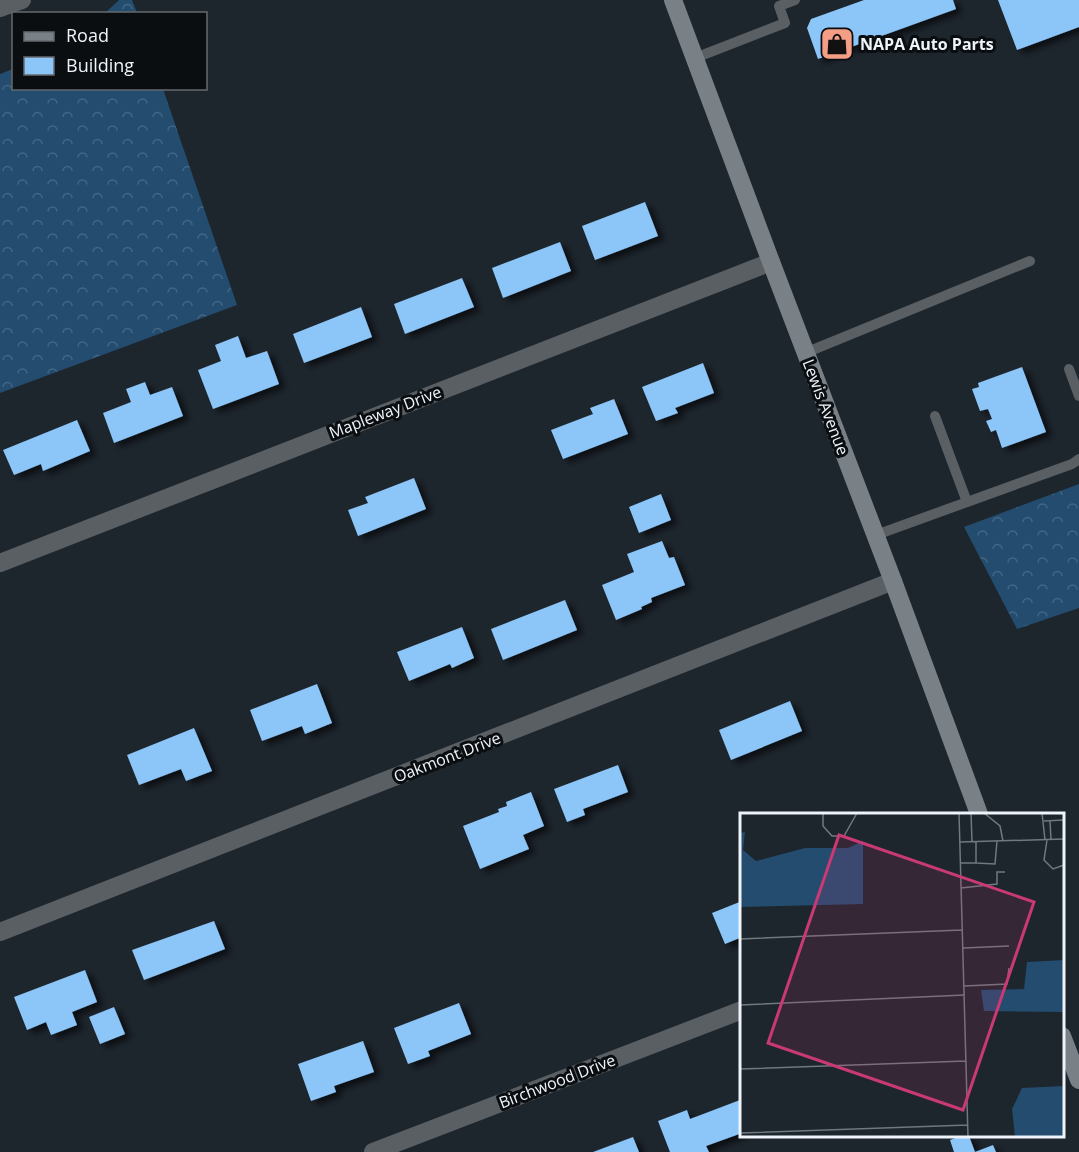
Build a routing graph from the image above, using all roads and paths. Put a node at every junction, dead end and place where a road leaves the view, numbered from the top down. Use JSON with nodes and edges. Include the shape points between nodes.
{"nodes":[{"id":1,"x":22,"y":0,"type":"edge"},
{"id":2,"x":673,"y":0,"type":"edge"},
{"id":3,"x":795,"y":0,"type":"edge"},
{"id":4,"x":0,"y":8,"type":"edge"},
{"id":5,"x":695,"y":58,"type":"junction"},
{"id":6,"x":1030,"y":261,"type":"dead end"},
{"id":7,"x":771,"y":262,"type":"junction"},
{"id":8,"x":805,"y":353,"type":"junction"},
{"id":9,"x":1069,"y":369,"type":"dead end"},
{"id":10,"x":1079,"y":396,"type":"edge"},
{"id":11,"x":935,"y":416,"type":"dead end"},
{"id":12,"x":1079,"y":459,"type":"edge"},
{"id":13,"x":967,"y":502,"type":"junction"},
{"id":14,"x":876,"y":536,"type":"junction"},
{"id":15,"x":0,"y":563,"type":"edge"},
{"id":16,"x":893,"y":581,"type":"junction"},
{"id":17,"x":979,"y":813,"type":"edge"},
{"id":18,"x":0,"y":932,"type":"edge"},
{"id":19,"x":740,"y":1010,"type":"edge"},
{"id":20,"x":1064,"y":1041,"type":"edge"},
{"id":21,"x":1079,"y":1080,"type":"edge"},
{"id":22,"x":373,"y":1152,"type":"edge"}],
"edges":[{"from":1,"to":4,"type":"street"},
{"from":2,"to":5,"type":"main road","name":"Lewis Avenue"},
{"from":3,"to":5,"type":"lane","via":[[778,6],[785,23]]},
{"from":5,"to":7,"type":"main road","name":"Lewis Avenue"},
{"from":6,"to":8,"type":"lane"},
{"from":7,"to":8,"type":"main road","name":"Lewis Avenue"},
{"from":7,"to":15,"type":"street","name":"Mapleway Drive"},
{"from":8,"to":14,"type":"main road","name":"Lewis Avenue"},
{"from":9,"to":10,"type":"lane"},
{"from":11,"to":13,"type":"lane"},
{"from":12,"to":13,"type":"lane"},
{"from":13,"to":14,"type":"lane"},
{"from":14,"to":16,"type":"main road","name":"Lewis Avenue"},
{"from":16,"to":17,"type":"main road","name":"Lewis Avenue"},
{"from":16,"to":18,"type":"street","name":"Oakmont Drive"},
{"from":19,"to":22,"type":"street","name":"Birchwood Drive"},
{"from":20,"to":21,"type":"main road"}]}
